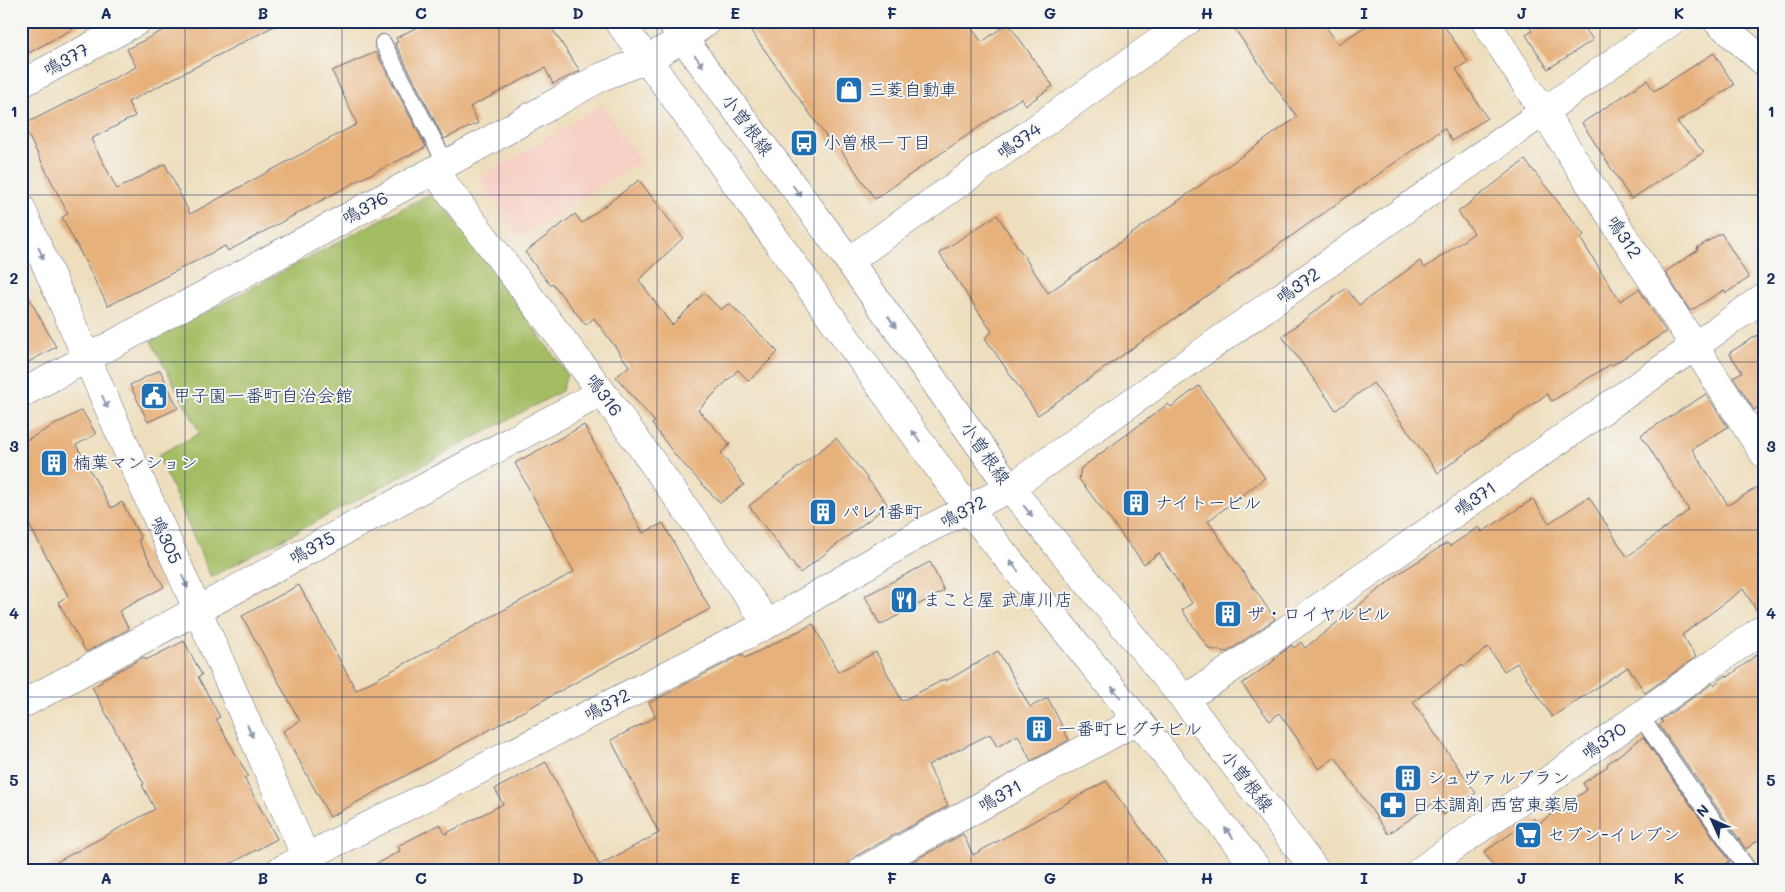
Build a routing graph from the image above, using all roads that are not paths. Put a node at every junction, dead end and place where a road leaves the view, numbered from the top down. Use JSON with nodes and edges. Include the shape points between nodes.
{"nodes":[{"id":1,"x":138,"y":21,"type":"edge"},
{"id":2,"x":618,"y":21,"type":"edge"},
{"id":3,"x":708,"y":21,"type":"edge"},
{"id":4,"x":1188,"y":21,"type":"edge"},
{"id":5,"x":1485,"y":21,"type":"edge"},
{"id":6,"x":1672,"y":21,"type":"edge"},
{"id":7,"x":1717,"y":21,"type":"edge"},
{"id":8,"x":677,"y":30,"type":"edge"},
{"id":9,"x":383,"y":43,"type":"dead end"},
{"id":10,"x":646,"y":59,"type":"junction"},
{"id":11,"x":1764,"y":62,"type":"edge"},
{"id":12,"x":21,"y":84,"type":"edge"},
{"id":13,"x":1544,"y":112,"type":"junction"},
{"id":14,"x":440,"y":167,"type":"junction"},
{"id":15,"x":21,"y":208,"type":"edge"},
{"id":16,"x":849,"y":261,"type":"junction"},
{"id":17,"x":1764,"y":296,"type":"edge"},
{"id":18,"x":1695,"y":346,"type":"junction"},
{"id":19,"x":86,"y":358,"type":"junction"},
{"id":20,"x":602,"y":392,"type":"junction"},
{"id":21,"x":21,"y":394,"type":"edge"},
{"id":22,"x":1764,"y":454,"type":"edge"},
{"id":23,"x":1010,"y":488,"type":"junction"},
{"id":24,"x":968,"y":509,"type":"junction"},
{"id":25,"x":197,"y":610,"type":"junction"},
{"id":26,"x":768,"y":624,"type":"junction"},
{"id":27,"x":1764,"y":628,"type":"edge"},
{"id":28,"x":1184,"y":699,"type":"junction"},
{"id":29,"x":21,"y":705,"type":"edge"},
{"id":30,"x":1640,"y":716,"type":"junction"},
{"id":31,"x":1138,"y":720,"type":"junction"},
{"id":32,"x":308,"y":863,"type":"edge"},
{"id":33,"x":279,"y":871,"type":"edge"},
{"id":34,"x":862,"y":871,"type":"edge"},
{"id":35,"x":1259,"y":871,"type":"edge"},
{"id":36,"x":1316,"y":871,"type":"edge"},
{"id":37,"x":1420,"y":871,"type":"edge"},
{"id":38,"x":1749,"y":871,"type":"edge"}],
"edges":[{"from":1,"to":12,"type":"street","name":"鳴377"},
{"from":2,"to":10,"type":"street"},
{"from":3,"to":8,"type":"street","name":"鳴376"},
{"from":4,"to":16,"type":"street","name":"鳴374"},
{"from":5,"to":13,"type":"street","name":"鳴312"},
{"from":6,"to":13,"type":"street","name":"鳴372"},
{"from":7,"to":11,"type":"street"},
{"from":8,"to":10,"type":"street","name":"鳴376"},
{"from":8,"to":16,"type":"street","name":"小曽根線","one_way":true},
{"from":9,"to":14,"type":"lane"},
{"from":10,"to":14,"type":"street","name":"鳴376","via":[[602,77]]},
{"from":24,"to":10,"type":"street","one_way":true},
{"from":13,"to":18,"type":"street","name":"鳴312"},
{"from":13,"to":23,"type":"street","name":"鳴372"},
{"from":14,"to":19,"type":"street","name":"鳴376"},
{"from":14,"to":20,"type":"street","name":"鳴316"},
{"from":15,"to":19,"type":"street","name":"鳴305","one_way":true},
{"from":16,"to":23,"type":"street","name":"小曽根線","one_way":true},
{"from":17,"to":18,"type":"street","name":"鳴371"},
{"from":18,"to":22,"type":"street","name":"鳴312"},
{"from":18,"to":28,"type":"street","name":"鳴371"},
{"from":19,"to":21,"type":"street","name":"鳴376"},
{"from":19,"to":25,"type":"street","name":"鳴305","one_way":true},
{"from":20,"to":25,"type":"street","name":"鳴375"},
{"from":20,"to":26,"type":"street","name":"鳴316"},
{"from":23,"to":24,"type":"street","name":"鳴372"},
{"from":23,"to":28,"type":"street","name":"小曽根線","one_way":true},
{"from":24,"to":26,"type":"street","name":"鳴372","via":[[924,531]]},
{"from":31,"to":24,"type":"street","one_way":true},
{"from":25,"to":29,"type":"street","name":"鳴375"},
{"from":25,"to":32,"type":"street","name":"鳴305","one_way":true},
{"from":26,"to":32,"type":"street","name":"鳴372"},
{"from":27,"to":30,"type":"street","name":"鳴370"},
{"from":28,"to":36,"type":"street","name":"小曽根線"},
{"from":30,"to":37,"type":"street","name":"鳴370"},
{"from":30,"to":38,"type":"lane"},
{"from":31,"to":34,"type":"street","name":"鳴371"},
{"from":35,"to":31,"type":"street","one_way":true},
{"from":32,"to":33,"type":"street","name":"鳴372"}]}
